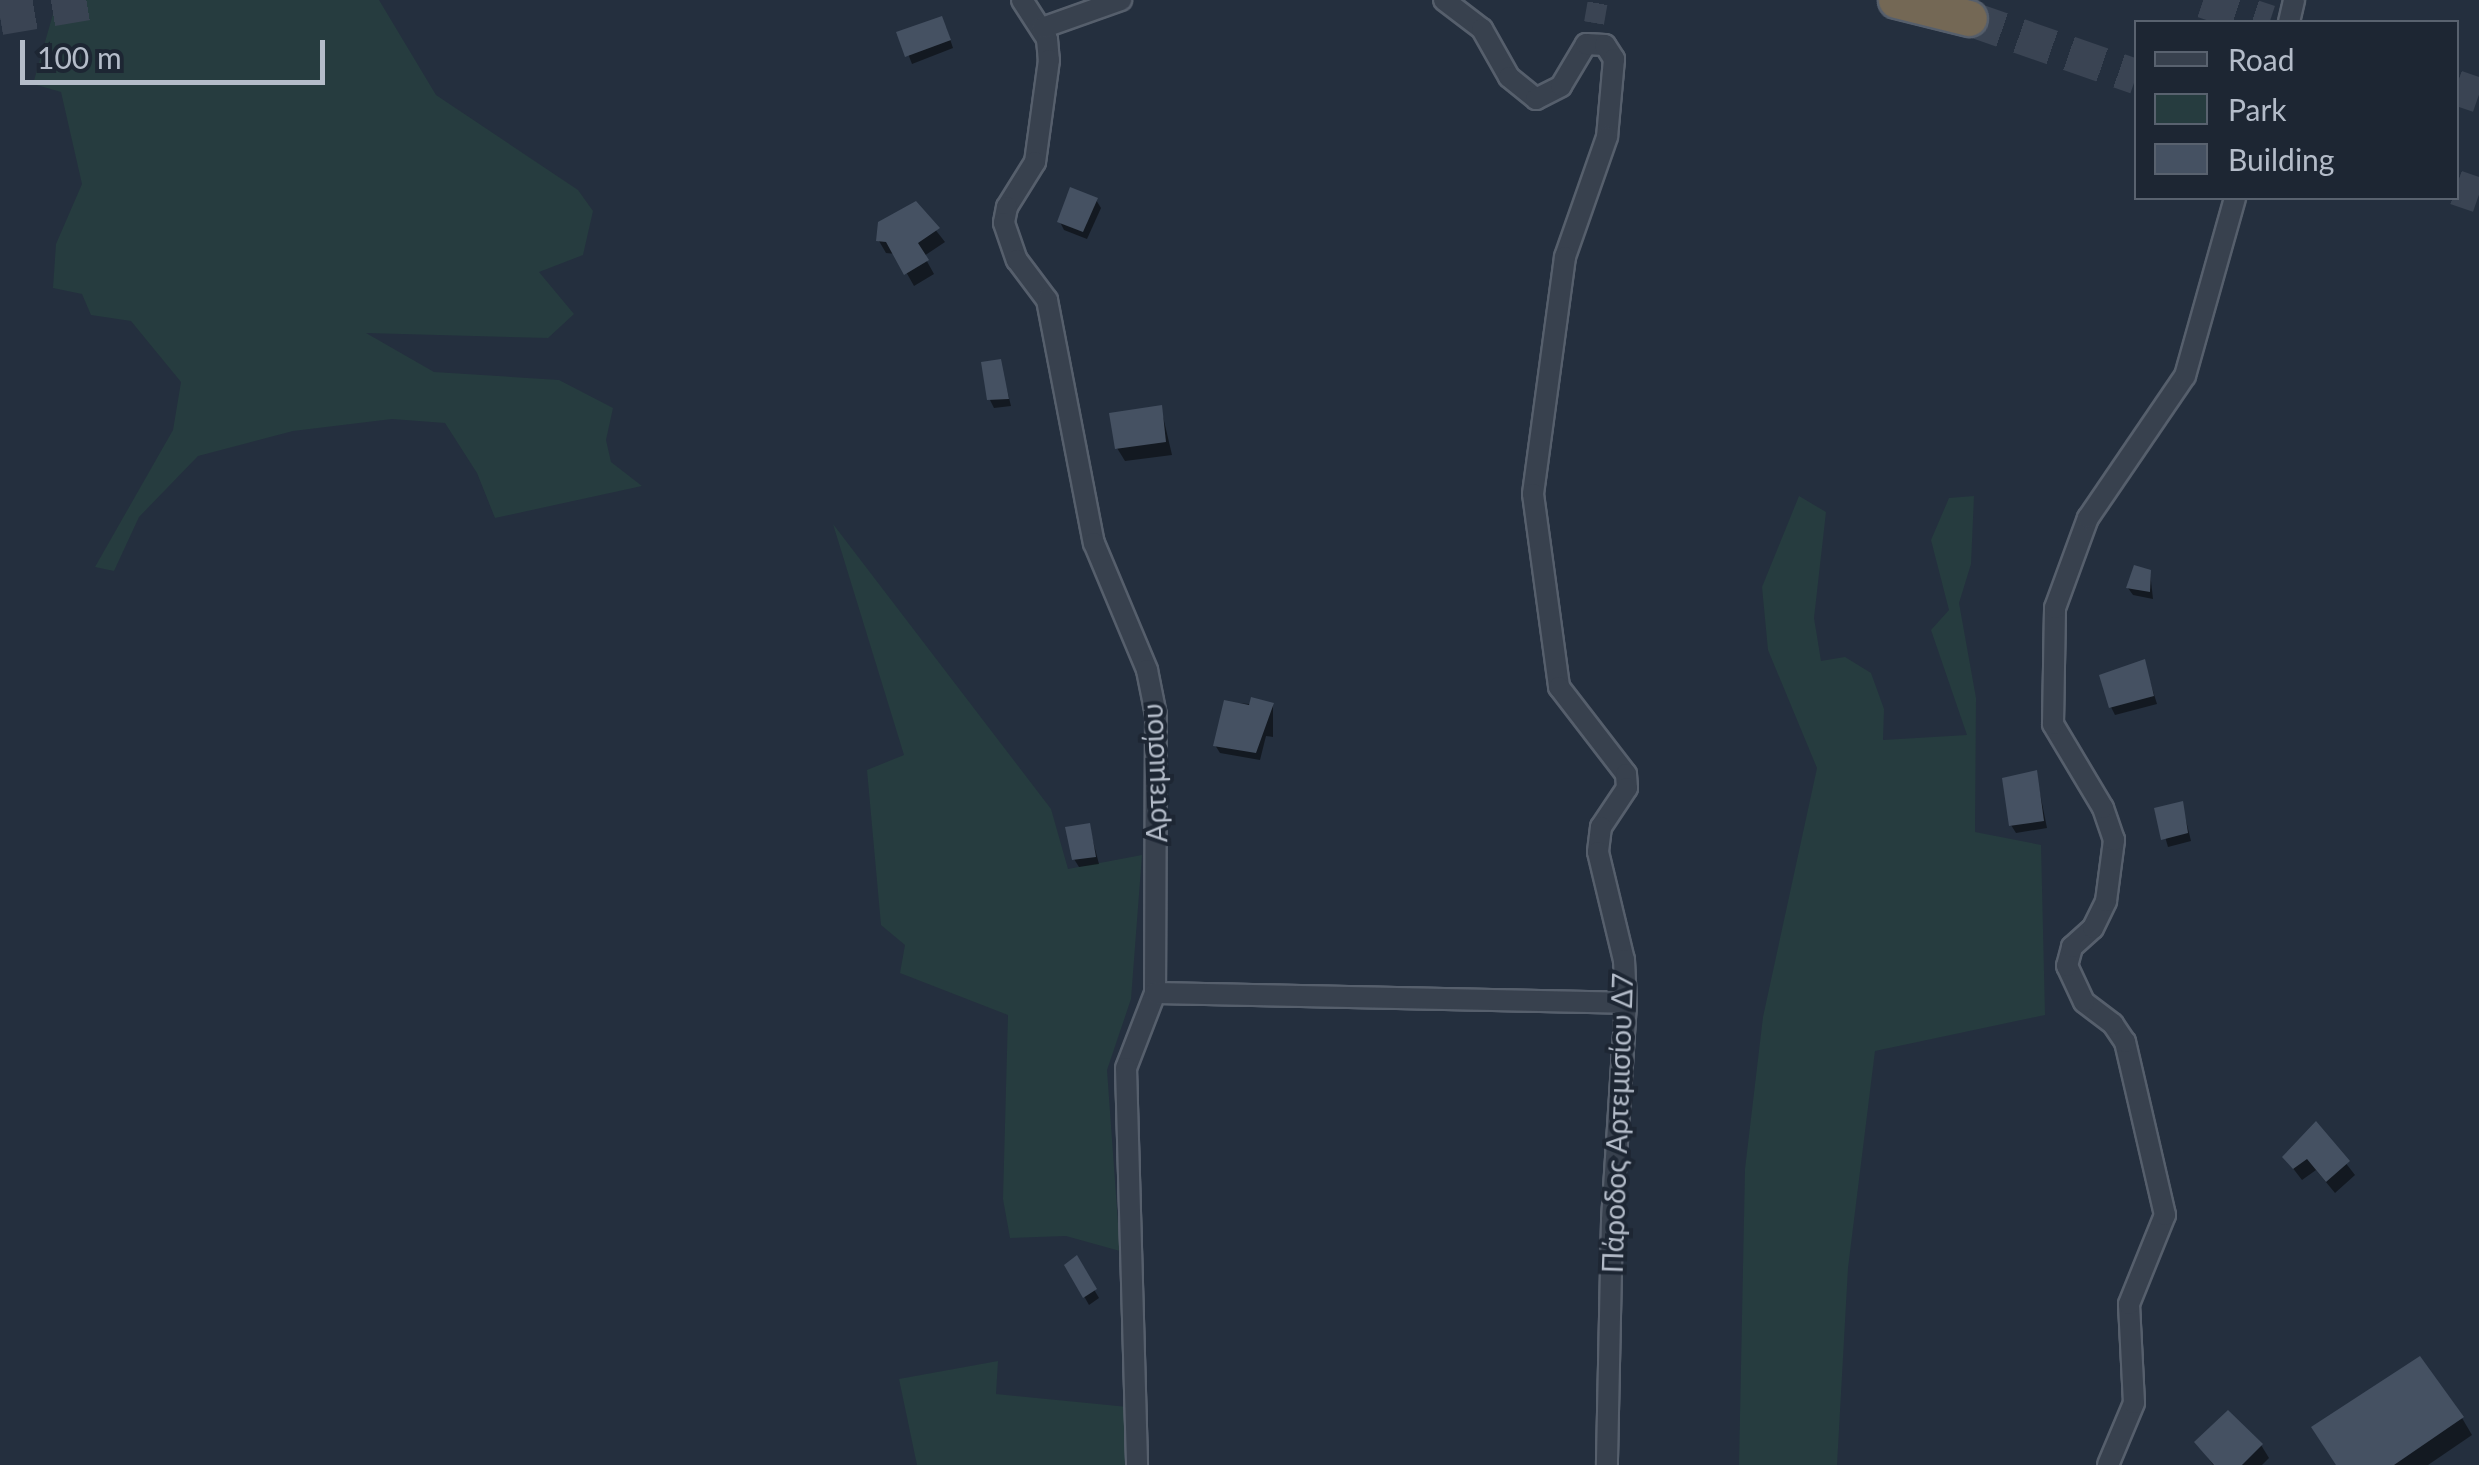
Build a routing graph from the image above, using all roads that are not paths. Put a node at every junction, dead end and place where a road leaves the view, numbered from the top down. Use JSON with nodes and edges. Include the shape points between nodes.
{"nodes":[{"id":1,"x":1022,"y":0,"type":"edge"},
{"id":2,"x":1121,"y":0,"type":"edge"},
{"id":3,"x":1444,"y":0,"type":"edge"},
{"id":4,"x":1896,"y":0,"type":"edge"},
{"id":5,"x":1969,"y":18,"type":"tunnel mouth"},
{"id":6,"x":1594,"y":23,"type":"tunnel mouth"},
{"id":7,"x":1042,"y":28,"type":"junction"},
{"id":8,"x":1586,"y":44,"type":"junction"},
{"id":9,"x":2234,"y":200,"type":"edge"},
{"id":10,"x":1155,"y":992,"type":"junction"},
{"id":11,"x":1626,"y":1003,"type":"junction"},
{"id":12,"x":1138,"y":1465,"type":"edge"},
{"id":13,"x":1607,"y":1465,"type":"edge"},
{"id":14,"x":2108,"y":1465,"type":"edge"}],
"edges":[{"from":1,"to":7,"type":"street","name":"Αρτεμισίου"},
{"from":2,"to":7,"type":"street"},
{"from":3,"to":8,"type":"street","via":[[1482,29],[1508,78],[1536,99],[1561,86]]},
{"from":4,"to":5,"type":"highway"},
{"from":6,"to":8,"type":"street"},
{"from":7,"to":10,"type":"street","name":"Αρτεμισίου","via":[[1049,60],[1039,146],[1004,223],[1017,260],[1046,300],[1094,543],[1146,670],[1156,715]]},
{"from":8,"to":11,"type":"street","name":"Πάροδος Αρτεμισίου Δ7","via":[[1605,45],[1614,60],[1607,137],[1565,257],[1532,494],[1560,687],[1626,774],[1627,788],[1602,827],[1598,852],[1624,960]]},
{"from":9,"to":14,"type":"street","via":[[2185,376],[2088,518],[2055,608],[2054,724],[2104,808],[2114,840],[2106,901],[2093,928],[2072,947],[2067,966],[2084,1002],[2125,1042],[2165,1216],[2130,1304],[2134,1403]]},
{"from":10,"to":11,"type":"street"},
{"from":10,"to":12,"type":"street","name":"Αρτεμισίου","via":[[1126,1068]]},
{"from":11,"to":13,"type":"street","name":"Πάροδος Αρτεμισίου Δ7","via":[[1612,1221]]}]}
